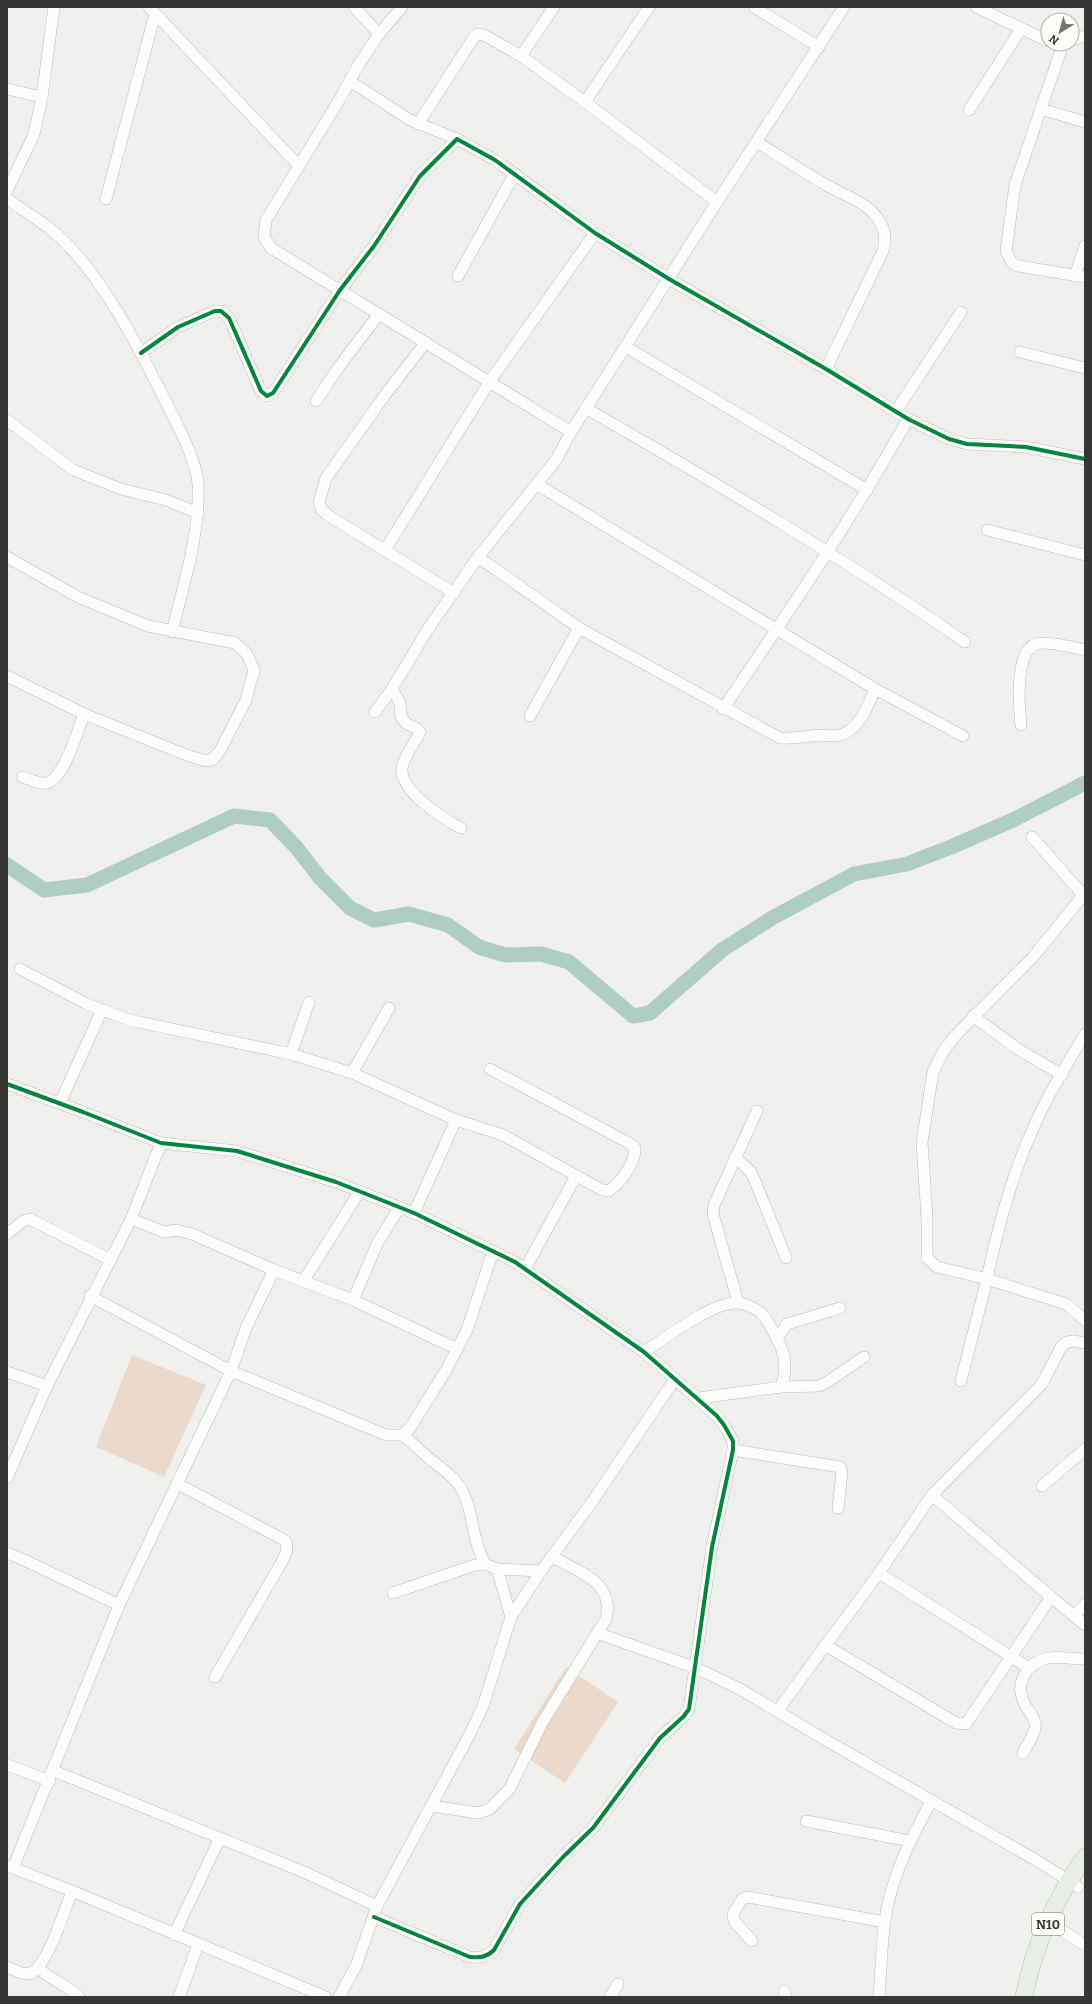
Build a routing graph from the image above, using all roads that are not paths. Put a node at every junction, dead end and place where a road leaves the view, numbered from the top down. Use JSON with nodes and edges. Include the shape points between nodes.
{"nodes":[{"id":1,"x":54,"y":7,"type":"edge"},
{"id":2,"x":354,"y":7,"type":"edge"},
{"id":3,"x":402,"y":7,"type":"edge"},
{"id":4,"x":554,"y":7,"type":"edge"},
{"id":5,"x":650,"y":7,"type":"edge"},
{"id":6,"x":754,"y":7,"type":"edge"},
{"id":7,"x":844,"y":7,"type":"edge"},
{"id":8,"x":976,"y":7,"type":"edge"},
{"id":9,"x":152,"y":11,"type":"edge"},
{"id":10,"x":1021,"y":29,"type":"junction"},
{"id":11,"x":379,"y":34,"type":"junction"},
{"id":12,"x":1040,"y":37,"type":"edge"},
{"id":13,"x":819,"y":46,"type":"junction"},
{"id":14,"x":1060,"y":52,"type":"edge"},
{"id":15,"x":521,"y":56,"type":"junction"},
{"id":16,"x":350,"y":80,"type":"junction"},
{"id":17,"x":7,"y":89,"type":"edge"},
{"id":18,"x":42,"y":96,"type":"junction"},
{"id":19,"x":585,"y":102,"type":"junction"},
{"id":20,"x":1041,"y":109,"type":"junction"},
{"id":21,"x":969,"y":110,"type":"dead end"},
{"id":22,"x":1085,"y":122,"type":"edge"},
{"id":23,"x":418,"y":124,"type":"junction"},
{"id":24,"x":457,"y":139,"type":"junction"},
{"id":25,"x":757,"y":142,"type":"junction"},
{"id":26,"x":299,"y":166,"type":"junction"},
{"id":27,"x":514,"y":174,"type":"junction"},
{"id":28,"x":7,"y":191,"type":"edge"},
{"id":29,"x":7,"y":199,"type":"edge"},
{"id":30,"x":106,"y":199,"type":"dead end"},
{"id":31,"x":717,"y":202,"type":"junction"},
{"id":32,"x":596,"y":233,"type":"junction"},
{"id":33,"x":1085,"y":246,"type":"edge"},
{"id":34,"x":458,"y":276,"type":"dead end"},
{"id":35,"x":1080,"y":277,"type":"edge"},
{"id":36,"x":669,"y":279,"type":"junction"},
{"id":37,"x":340,"y":290,"type":"junction"},
{"id":38,"x":961,"y":312,"type":"dead end"},
{"id":39,"x":379,"y":314,"type":"junction"},
{"id":40,"x":426,"y":342,"type":"junction"},
{"id":41,"x":626,"y":347,"type":"junction"},
{"id":42,"x":1020,"y":352,"type":"dead end"},
{"id":43,"x":141,"y":353,"type":"junction"},
{"id":44,"x":1085,"y":368,"type":"edge"},
{"id":45,"x":826,"y":369,"type":"junction"},
{"id":46,"x":490,"y":381,"type":"junction"},
{"id":47,"x":316,"y":401,"type":"dead end"},
{"id":48,"x":587,"y":409,"type":"junction"},
{"id":49,"x":896,"y":411,"type":"junction"},
{"id":50,"x":908,"y":419,"type":"junction"},
{"id":51,"x":7,"y":420,"type":"edge"},
{"id":52,"x":571,"y":432,"type":"junction"},
{"id":53,"x":1085,"y":460,"type":"edge"},
{"id":54,"x":538,"y":485,"type":"junction"},
{"id":55,"x":867,"y":490,"type":"junction"},
{"id":56,"x":198,"y":513,"type":"junction"},
{"id":57,"x":988,"y":530,"type":"dead end"},
{"id":58,"x":385,"y":550,"type":"junction"},
{"id":59,"x":827,"y":551,"type":"junction"},
{"id":60,"x":1085,"y":555,"type":"edge"},
{"id":61,"x":7,"y":557,"type":"edge"},
{"id":62,"x":478,"y":557,"type":"junction"},
{"id":63,"x":454,"y":593,"type":"junction"},
{"id":64,"x":579,"y":628,"type":"junction"},
{"id":65,"x":776,"y":629,"type":"junction"},
{"id":66,"x":172,"y":632,"type":"junction"},
{"id":67,"x":965,"y":642,"type":"dead end"},
{"id":68,"x":1085,"y":650,"type":"edge"},
{"id":69,"x":7,"y":676,"type":"edge"},
{"id":70,"x":392,"y":689,"type":"junction"},
{"id":71,"x":875,"y":689,"type":"junction"},
{"id":72,"x":723,"y":709,"type":"junction"},
{"id":73,"x":375,"y":712,"type":"dead end"},
{"id":74,"x":84,"y":714,"type":"junction"},
{"id":75,"x":530,"y":716,"type":"dead end"},
{"id":76,"x":1020,"y":725,"type":"dead end"},
{"id":77,"x":963,"y":736,"type":"dead end"},
{"id":78,"x":23,"y":777,"type":"dead end"},
{"id":79,"x":461,"y":828,"type":"dead end"},
{"id":80,"x":1032,"y":837,"type":"dead end"},
{"id":81,"x":1084,"y":895,"type":"edge"},
{"id":82,"x":20,"y":969,"type":"dead end"},
{"id":83,"x":309,"y":1002,"type":"dead end"},
{"id":84,"x":389,"y":1008,"type":"dead end"},
{"id":85,"x":102,"y":1010,"type":"junction"},
{"id":86,"x":972,"y":1016,"type":"junction"},
{"id":87,"x":1085,"y":1034,"type":"edge"},
{"id":88,"x":291,"y":1054,"type":"junction"},
{"id":89,"x":490,"y":1069,"type":"dead end"},
{"id":90,"x":352,"y":1073,"type":"junction"},
{"id":91,"x":1062,"y":1075,"type":"junction"},
{"id":92,"x":7,"y":1084,"type":"edge"},
{"id":93,"x":60,"y":1103,"type":"junction"},
{"id":94,"x":757,"y":1111,"type":"dead end"},
{"id":95,"x":456,"y":1120,"type":"junction"},
{"id":96,"x":160,"y":1143,"type":"junction"},
{"id":97,"x":735,"y":1157,"type":"junction"},
{"id":98,"x":576,"y":1176,"type":"junction"},
{"id":99,"x":360,"y":1191,"type":"junction"},
{"id":100,"x":400,"y":1207,"type":"junction"},
{"id":101,"x":414,"y":1213,"type":"junction"},
{"id":102,"x":130,"y":1219,"type":"junction"},
{"id":103,"x":7,"y":1234,"type":"edge"},
{"id":104,"x":493,"y":1251,"type":"junction"},
{"id":105,"x":109,"y":1258,"type":"junction"},
{"id":106,"x":786,"y":1258,"type":"dead end"},
{"id":107,"x":525,"y":1269,"type":"junction"},
{"id":108,"x":274,"y":1270,"type":"junction"},
{"id":109,"x":987,"y":1279,"type":"junction"},
{"id":110,"x":304,"y":1280,"type":"junction"},
{"id":111,"x":90,"y":1296,"type":"junction"},
{"id":112,"x":353,"y":1300,"type":"junction"},
{"id":113,"x":738,"y":1302,"type":"junction"},
{"id":114,"x":840,"y":1308,"type":"dead end"},
{"id":115,"x":1085,"y":1320,"type":"edge"},
{"id":116,"x":777,"y":1338,"type":"junction"},
{"id":117,"x":1085,"y":1342,"type":"edge"},
{"id":118,"x":457,"y":1349,"type":"junction"},
{"id":119,"x":644,"y":1352,"type":"junction"},
{"id":120,"x":864,"y":1358,"type":"dead end"},
{"id":121,"x":7,"y":1372,"type":"edge"},
{"id":122,"x":231,"y":1372,"type":"junction"},
{"id":123,"x":675,"y":1379,"type":"junction"},
{"id":124,"x":961,"y":1380,"type":"dead end"},
{"id":125,"x":47,"y":1386,"type":"junction"},
{"id":126,"x":781,"y":1387,"type":"junction"},
{"id":127,"x":699,"y":1398,"type":"junction"},
{"id":128,"x":402,"y":1435,"type":"junction"},
{"id":129,"x":1085,"y":1449,"type":"edge"},
{"id":130,"x":733,"y":1450,"type":"junction"},
{"id":131,"x":7,"y":1478,"type":"edge"},
{"id":132,"x":178,"y":1484,"type":"junction"},
{"id":133,"x":1042,"y":1486,"type":"dead end"},
{"id":134,"x":932,"y":1495,"type":"junction"},
{"id":135,"x":838,"y":1508,"type":"dead end"},
{"id":136,"x":7,"y":1553,"type":"edge"},
{"id":137,"x":553,"y":1557,"type":"junction"},
{"id":138,"x":485,"y":1564,"type":"junction"},
{"id":139,"x":497,"y":1569,"type":"junction"},
{"id":140,"x":541,"y":1571,"type":"junction"},
{"id":141,"x":879,"y":1573,"type":"junction"},
{"id":142,"x":393,"y":1593,"type":"dead end"},
{"id":143,"x":1051,"y":1597,"type":"junction"},
{"id":144,"x":1085,"y":1604,"type":"edge"},
{"id":145,"x":119,"y":1605,"type":"junction"},
{"id":146,"x":1074,"y":1616,"type":"junction"},
{"id":147,"x":511,"y":1617,"type":"junction"},
{"id":148,"x":1085,"y":1625,"type":"edge"},
{"id":149,"x":597,"y":1633,"type":"junction"},
{"id":150,"x":825,"y":1645,"type":"junction"},
{"id":151,"x":1011,"y":1656,"type":"junction"},
{"id":152,"x":1085,"y":1659,"type":"edge"},
{"id":153,"x":696,"y":1668,"type":"junction"},
{"id":154,"x":1029,"y":1668,"type":"junction"},
{"id":155,"x":215,"y":1677,"type":"dead end"},
{"id":156,"x":778,"y":1710,"type":"junction"},
{"id":157,"x":1024,"y":1753,"type":"dead end"},
{"id":158,"x":7,"y":1765,"type":"edge"},
{"id":159,"x":52,"y":1776,"type":"junction"},
{"id":160,"x":932,"y":1800,"type":"junction"},
{"id":161,"x":431,"y":1806,"type":"junction"},
{"id":162,"x":806,"y":1821,"type":"dead end"},
{"id":163,"x":220,"y":1838,"type":"junction"},
{"id":164,"x":910,"y":1841,"type":"junction"},
{"id":165,"x":1085,"y":1857,"type":"edge"},
{"id":166,"x":10,"y":1867,"type":"edge"},
{"id":167,"x":1077,"y":1881,"type":"edge"},
{"id":168,"x":72,"y":1891,"type":"junction"},
{"id":169,"x":375,"y":1912,"type":"junction"},
{"id":170,"x":885,"y":1922,"type":"junction"},
{"id":171,"x":1058,"y":1928,"type":"junction"},
{"id":172,"x":174,"y":1935,"type":"junction"},
{"id":173,"x":752,"y":1941,"type":"dead end"},
{"id":174,"x":1085,"y":1944,"type":"edge"},
{"id":175,"x":198,"y":1945,"type":"junction"},
{"id":176,"x":7,"y":1968,"type":"edge"},
{"id":177,"x":38,"y":1968,"type":"junction"},
{"id":178,"x":618,"y":1984,"type":"dead end"},
{"id":179,"x":79,"y":1997,"type":"edge"},
{"id":180,"x":179,"y":1997,"type":"edge"},
{"id":181,"x":326,"y":1997,"type":"edge"},
{"id":182,"x":339,"y":1997,"type":"edge"},
{"id":183,"x":610,"y":1997,"type":"edge"},
{"id":184,"x":879,"y":1997,"type":"edge"},
{"id":185,"x":1024,"y":1997,"type":"edge"},
{"id":186,"x":1035,"y":1997,"type":"edge"}],
"edges":[{"from":1,"to":18,"type":"street"},
{"from":2,"to":11,"type":"street"},
{"from":3,"to":11,"type":"street"},
{"from":4,"to":15,"type":"street"},
{"from":5,"to":19,"type":"street"},
{"from":6,"to":13,"type":"street"},
{"from":7,"to":13,"type":"street"},
{"from":8,"to":10,"type":"street"},
{"from":9,"to":26,"type":"street"},
{"from":9,"to":30,"type":"street"},
{"from":10,"to":12,"type":"street"},
{"from":10,"to":21,"type":"street"},
{"from":11,"to":16,"type":"street"},
{"from":13,"to":25,"type":"street"},
{"from":14,"to":20,"type":"street"},
{"from":15,"to":19,"type":"street"},
{"from":15,"to":23,"type":"street","via":[[478,34]]},
{"from":16,"to":23,"type":"street","via":[[397,113]]},
{"from":16,"to":26,"type":"street"},
{"from":17,"to":18,"type":"street"},
{"from":18,"to":28,"type":"street","via":[[34,134]]},
{"from":19,"to":31,"type":"street"},
{"from":20,"to":22,"type":"street"},
{"from":20,"to":35,"type":"street","via":[[1015,185],[1006,251],[1012,263],[1018,266]]},
{"from":23,"to":24,"type":"street"},
{"from":24,"to":27,"type":"street"},
{"from":24,"to":37,"type":"street","via":[[420,176],[374,246]]},
{"from":25,"to":31,"type":"street"},
{"from":25,"to":45,"type":"street","via":[[830,187],[859,201],[880,221],[884,231],[886,241],[883,251]]},
{"from":26,"to":37,"type":"street","via":[[266,220],[264,238],[272,248]]},
{"from":27,"to":32,"type":"street"},
{"from":27,"to":34,"type":"street"},
{"from":29,"to":43,"type":"street","via":[[54,232],[75,254],[97,281]]},
{"from":31,"to":36,"type":"street"},
{"from":32,"to":36,"type":"street"},
{"from":32,"to":46,"type":"street"},
{"from":33,"to":35,"type":"street"},
{"from":36,"to":41,"type":"street"},
{"from":36,"to":45,"type":"street"},
{"from":37,"to":39,"type":"street"},
{"from":37,"to":43,"type":"street","via":[[270,396],[260,391],[229,318],[221,311],[215,311],[178,328]]},
{"from":38,"to":49,"type":"street"},
{"from":39,"to":40,"type":"street"},
{"from":39,"to":47,"type":"street"},
{"from":40,"to":46,"type":"street"},
{"from":40,"to":58,"type":"street","via":[[326,478],[319,502],[321,509],[329,516]]},
{"from":41,"to":48,"type":"street"},
{"from":41,"to":55,"type":"street"},
{"from":42,"to":44,"type":"street"},
{"from":43,"to":56,"type":"street","via":[[186,442],[198,482]]},
{"from":45,"to":49,"type":"street"},
{"from":46,"to":52,"type":"street"},
{"from":46,"to":58,"type":"street"},
{"from":48,"to":52,"type":"street"},
{"from":48,"to":59,"type":"street","via":[[730,491]]},
{"from":49,"to":50,"type":"street"},
{"from":50,"to":53,"type":"street","via":[[949,439],[967,444],[1026,447]]},
{"from":50,"to":55,"type":"street"},
{"from":51,"to":56,"type":"street","via":[[73,470],[121,489],[166,500]]},
{"from":52,"to":54,"type":"street","via":[[556,460]]},
{"from":54,"to":62,"type":"street"},
{"from":54,"to":65,"type":"street"},
{"from":55,"to":59,"type":"street"},
{"from":56,"to":66,"type":"street"},
{"from":57,"to":60,"type":"street"},
{"from":58,"to":63,"type":"street"},
{"from":59,"to":65,"type":"street"},
{"from":59,"to":67,"type":"street"},
{"from":61,"to":66,"type":"street","via":[[78,597],[148,626]]},
{"from":62,"to":63,"type":"street"},
{"from":62,"to":64,"type":"street"},
{"from":63,"to":70,"type":"street","via":[[428,629]]},
{"from":64,"to":72,"type":"street"},
{"from":64,"to":75,"type":"street"},
{"from":65,"to":71,"type":"street"},
{"from":65,"to":72,"type":"street"},
{"from":66,"to":74,"type":"street","via":[[235,643],[247,654],[254,670],[246,700],[220,751],[212,760],[206,761],[189,756]]},
{"from":68,"to":76,"type":"street","via":[[1041,643],[1033,646],[1024,657],[1020,678]]},
{"from":69,"to":74,"type":"street"},
{"from":70,"to":73,"type":"street"},
{"from":70,"to":79,"type":"street","via":[[400,703],[401,717],[420,732],[402,768],[404,780],[409,788],[442,818]]},
{"from":71,"to":72,"type":"street","via":[[867,709],[858,722],[839,736],[780,738]]},
{"from":71,"to":77,"type":"street"},
{"from":74,"to":78,"type":"street","via":[[67,757],[53,781],[45,784]]},
{"from":80,"to":81,"type":"street"},
{"from":81,"to":86,"type":"street","via":[[1032,958]]},
{"from":82,"to":85,"type":"street"},
{"from":83,"to":88,"type":"street"},
{"from":84,"to":90,"type":"street"},
{"from":85,"to":88,"type":"street","via":[[129,1020]]},
{"from":85,"to":93,"type":"street"},
{"from":86,"to":91,"type":"street","via":[[1018,1049]]},
{"from":86,"to":109,"type":"street","via":[[944,1050],[933,1072],[930,1085],[922,1142],[927,1258],[937,1267]]},
{"from":87,"to":91,"type":"street"},
{"from":88,"to":90,"type":"street"},
{"from":89,"to":98,"type":"street","via":[[634,1148],[635,1155],[627,1170],[618,1184],[609,1191]]},
{"from":90,"to":95,"type":"street"},
{"from":91,"to":109,"type":"street","via":[[1036,1120],[1022,1154]]},
{"from":92,"to":93,"type":"street"},
{"from":93,"to":96,"type":"street"},
{"from":94,"to":97,"type":"street"},
{"from":95,"to":98,"type":"street","via":[[503,1136]]},
{"from":95,"to":101,"type":"street"},
{"from":96,"to":99,"type":"street","via":[[237,1151]]},
{"from":96,"to":102,"type":"street"},
{"from":97,"to":106,"type":"street","via":[[755,1181]]},
{"from":97,"to":113,"type":"street","via":[[714,1205],[713,1214]]},
{"from":98,"to":107,"type":"street"},
{"from":99,"to":100,"type":"street"},
{"from":99,"to":110,"type":"street"},
{"from":100,"to":101,"type":"street"},
{"from":100,"to":112,"type":"street","via":[[378,1242]]},
{"from":101,"to":104,"type":"street"},
{"from":102,"to":105,"type":"street"},
{"from":102,"to":108,"type":"street","via":[[164,1232],[188,1232]]},
{"from":103,"to":105,"type":"street","via":[[23,1221],[30,1219]]},
{"from":104,"to":107,"type":"street"},
{"from":104,"to":118,"type":"street","via":[[470,1324]]},
{"from":105,"to":111,"type":"street"},
{"from":107,"to":119,"type":"street"},
{"from":108,"to":110,"type":"street"},
{"from":108,"to":122,"type":"street","via":[[246,1328]]},
{"from":109,"to":115,"type":"street","via":[[1066,1304]]},
{"from":109,"to":124,"type":"street"},
{"from":110,"to":112,"type":"street"},
{"from":111,"to":122,"type":"street"},
{"from":111,"to":125,"type":"street"},
{"from":112,"to":118,"type":"street"},
{"from":113,"to":116,"type":"street","via":[[763,1314]]},
{"from":113,"to":119,"type":"street","via":[[706,1313]]},
{"from":114,"to":116,"type":"street","via":[[787,1324]]},
{"from":116,"to":126,"type":"street","via":[[786,1371]]},
{"from":117,"to":134,"type":"street","via":[[1067,1342],[1061,1347],[1042,1384]]},
{"from":118,"to":128,"type":"street","via":[[410,1428]]},
{"from":119,"to":123,"type":"street"},
{"from":120,"to":126,"type":"street","via":[[819,1386]]},
{"from":121,"to":125,"type":"street"},
{"from":122,"to":128,"type":"street","via":[[386,1435]]},
{"from":122,"to":132,"type":"street"},
{"from":123,"to":127,"type":"street"},
{"from":123,"to":137,"type":"street"},
{"from":125,"to":131,"type":"street"},
{"from":126,"to":127,"type":"street"},
{"from":127,"to":130,"type":"street","via":[[724,1425],[732,1441]]},
{"from":128,"to":138,"type":"street","via":[[451,1476],[463,1492],[479,1554]]},
{"from":129,"to":133,"type":"street"},
{"from":130,"to":135,"type":"street","via":[[840,1467],[842,1472]]},
{"from":130,"to":153,"type":"street","via":[[710,1554]]},
{"from":132,"to":145,"type":"street"},
{"from":132,"to":155,"type":"street","via":[[286,1541],[287,1550],[283,1560]]},
{"from":134,"to":141,"type":"street"},
{"from":134,"to":143,"type":"street"},
{"from":136,"to":145,"type":"street"},
{"from":137,"to":140,"type":"street"},
{"from":137,"to":149,"type":"street","via":[[595,1582],[604,1592],[609,1607],[606,1619]]},
{"from":138,"to":139,"type":"street"},
{"from":138,"to":142,"type":"street","via":[[475,1565]]},
{"from":139,"to":140,"type":"street"},
{"from":139,"to":147,"type":"street"},
{"from":140,"to":147,"type":"street"},
{"from":141,"to":150,"type":"street"},
{"from":141,"to":151,"type":"street"},
{"from":143,"to":146,"type":"street"},
{"from":143,"to":151,"type":"street"},
{"from":144,"to":146,"type":"street"},
{"from":145,"to":159,"type":"street"},
{"from":146,"to":148,"type":"street"},
{"from":147,"to":161,"type":"street","via":[[483,1706]]},
{"from":149,"to":153,"type":"street"},
{"from":149,"to":161,"type":"street","via":[[542,1723],[510,1788],[490,1809],[478,1813]]},
{"from":150,"to":151,"type":"street","via":[[962,1725],[966,1724]]},
{"from":150,"to":156,"type":"street"},
{"from":151,"to":154,"type":"street"},
{"from":152,"to":154,"type":"street","via":[[1048,1658]]},
{"from":153,"to":156,"type":"street"},
{"from":153,"to":169,"type":"street","via":[[688,1709],[684,1716],[660,1738],[590,1832],[520,1904],[490,1955],[470,1957]]},
{"from":154,"to":157,"type":"street","via":[[1020,1686],[1035,1727]]},
{"from":156,"to":160,"type":"street"},
{"from":158,"to":159,"type":"street"},
{"from":159,"to":163,"type":"street"},
{"from":159,"to":166,"type":"street"},
{"from":160,"to":164,"type":"street"},
{"from":160,"to":167,"type":"street"},
{"from":161,"to":169,"type":"street"},
{"from":162,"to":164,"type":"street"},
{"from":163,"to":169,"type":"street","via":[[304,1872]]},
{"from":163,"to":172,"type":"street"},
{"from":164,"to":170,"type":"street","via":[[890,1896]]},
{"from":165,"to":167,"type":"highway","number":"N10"},
{"from":166,"to":168,"type":"street"},
{"from":167,"to":171,"type":"highway","number":"N10"},
{"from":167,"to":185,"type":"highway","number":"N10","via":[[1040,1942]]},
{"from":168,"to":172,"type":"street"},
{"from":168,"to":177,"type":"street"},
{"from":169,"to":182,"type":"street","via":[[356,1966]]},
{"from":170,"to":173,"type":"street","via":[[748,1897],[742,1899],[733,1914],[734,1921]]},
{"from":170,"to":184,"type":"street"},
{"from":171,"to":174,"type":"street"},
{"from":171,"to":186,"type":"highway","number":"N10","via":[[1047,1954]]},
{"from":172,"to":175,"type":"street"},
{"from":175,"to":180,"type":"street"},
{"from":175,"to":181,"type":"street"},
{"from":176,"to":177,"type":"street","via":[[31,1974]]},
{"from":177,"to":179,"type":"street","via":[[48,1977],[69,1987]]},
{"from":178,"to":183,"type":"street"}]}
